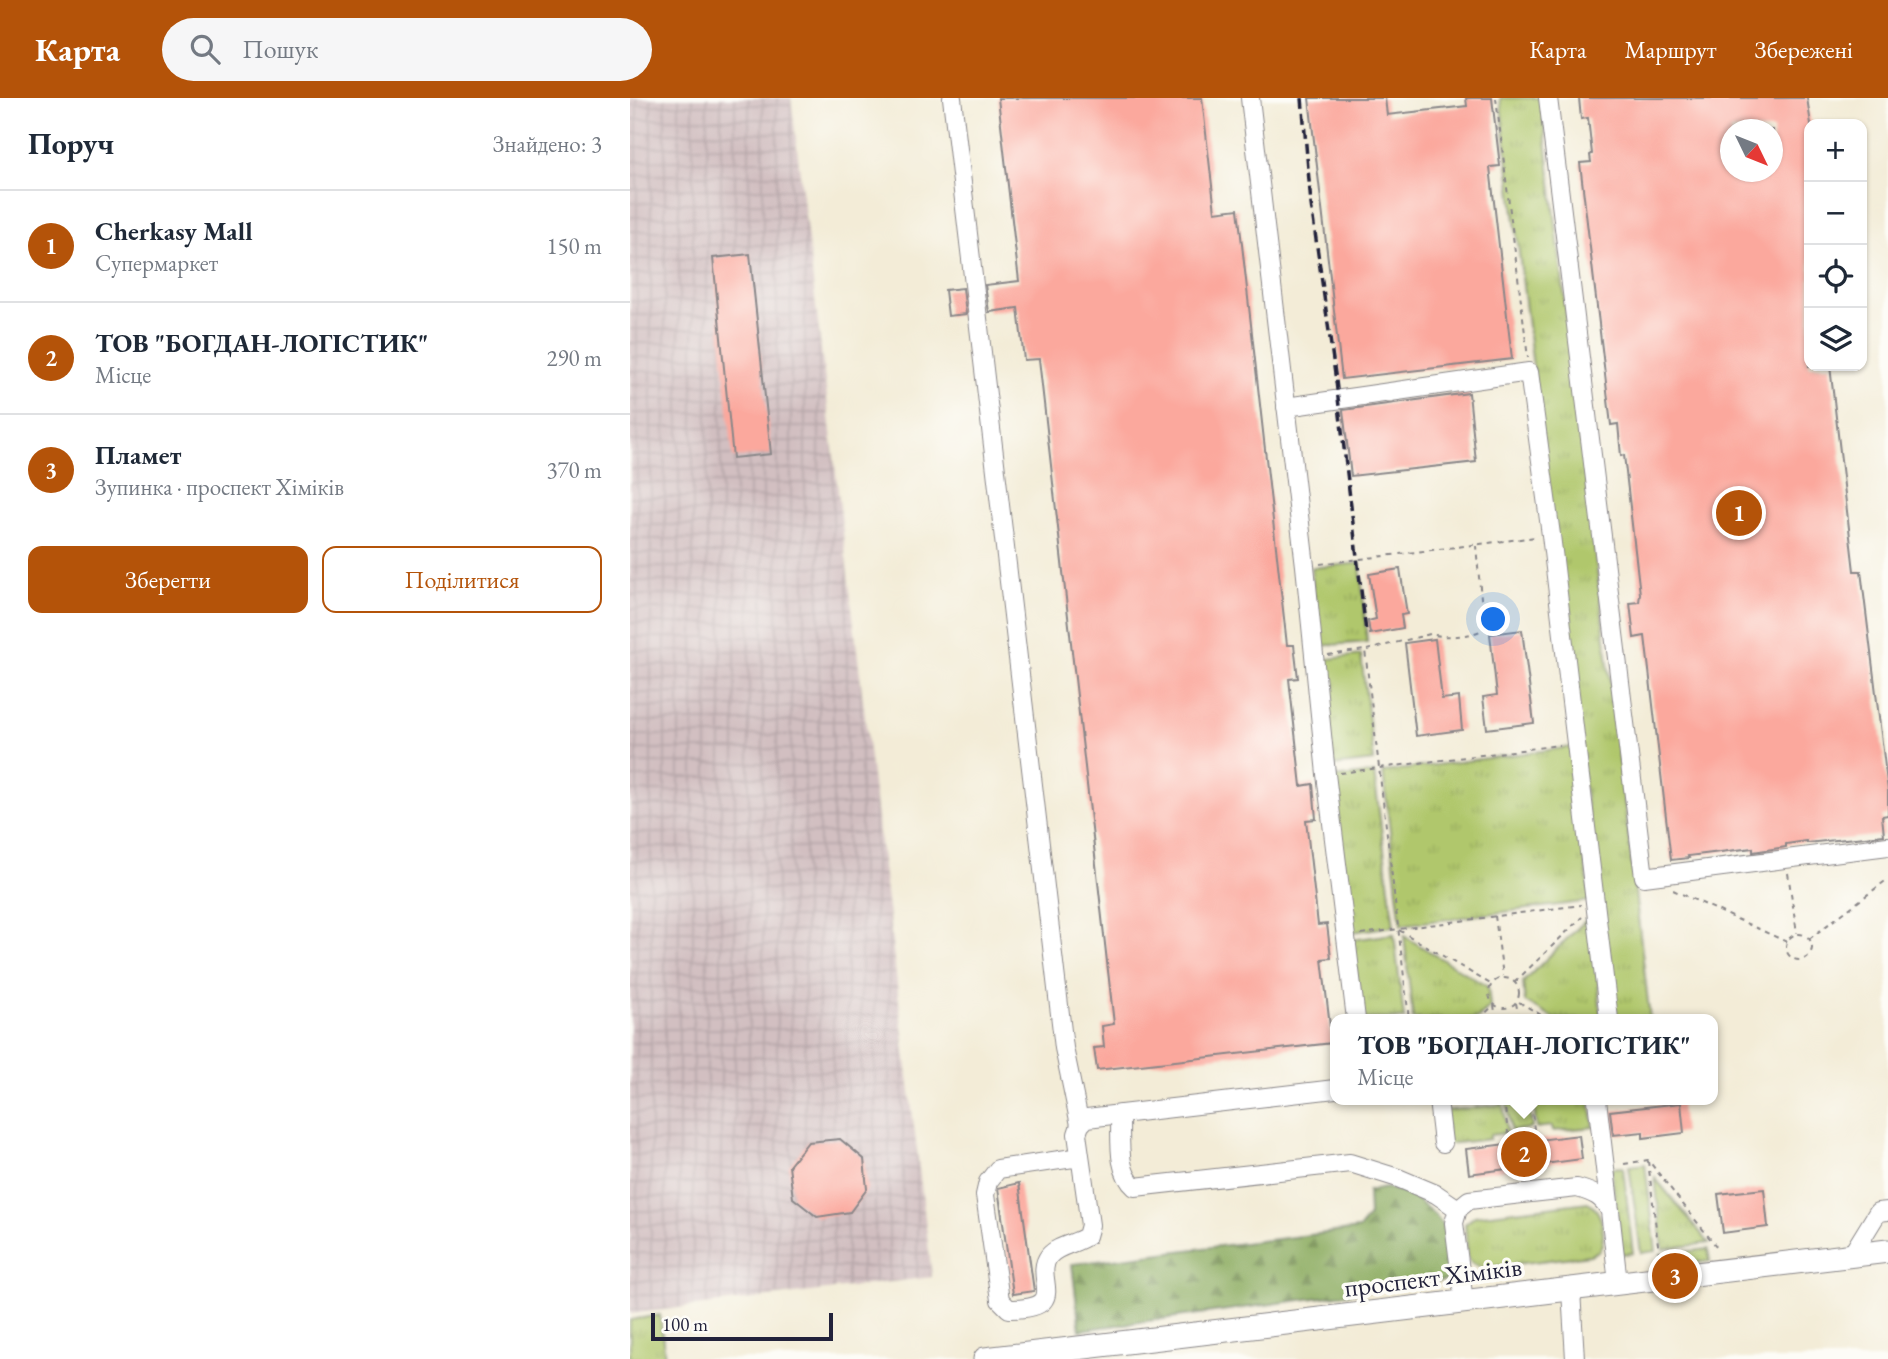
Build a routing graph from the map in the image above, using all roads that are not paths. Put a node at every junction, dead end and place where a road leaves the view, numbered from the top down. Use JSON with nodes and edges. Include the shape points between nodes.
{"nodes":[{"id":1,"x":953,"y":98,"type":"edge"},
{"id":2,"x":1250,"y":98,"type":"edge"},
{"id":3,"x":1548,"y":98,"type":"edge"},
{"id":4,"x":1286,"y":407,"type":"junction"},
{"id":5,"x":1888,"y":846,"type":"edge"},
{"id":6,"x":1355,"y":1014,"type":"edge"},
{"id":7,"x":1608,"y":1014,"type":"edge"},
{"id":8,"x":1330,"y":1090,"type":"edge"},
{"id":9,"x":1438,"y":1105,"type":"edge"},
{"id":10,"x":1598,"y":1105,"type":"edge"},
{"id":11,"x":1120,"y":1114,"type":"junction"},
{"id":12,"x":1080,"y":1125,"type":"junction"},
{"id":13,"x":1443,"y":1143,"type":"dead end"},
{"id":14,"x":1080,"y":1157,"type":"junction"},
{"id":15,"x":1458,"y":1209,"type":"junction"},
{"id":16,"x":1610,"y":1211,"type":"junction"},
{"id":17,"x":1888,"y":1211,"type":"edge"},
{"id":18,"x":1888,"y":1251,"type":"edge"},
{"id":19,"x":1851,"y":1256,"type":"junction"},
{"id":20,"x":1618,"y":1283,"type":"junction"},
{"id":21,"x":1571,"y":1290,"type":"junction"},
{"id":22,"x":1464,"y":1302,"type":"junction"},
{"id":23,"x":985,"y":1359,"type":"edge"},
{"id":24,"x":1575,"y":1359,"type":"edge"}],
"edges":[{"from":1,"to":12,"type":"lane","via":[[1063,1048]]},
{"from":2,"to":4,"type":"lane"},
{"from":3,"to":5,"type":"lane","via":[[1644,877]]},
{"from":4,"to":6,"type":"lane"},
{"from":4,"to":7,"type":"lane","via":[[1529,372]]},
{"from":8,"to":11,"type":"lane"},
{"from":9,"to":13,"type":"lane"},
{"from":10,"to":16,"type":"lane"},
{"from":11,"to":12,"type":"lane","via":[[1087,1118]]},
{"from":11,"to":15,"type":"lane","via":[[1123,1169],[1135,1187],[1350,1163],[1436,1194]]},
{"from":12,"to":14,"type":"lane"},
{"from":14,"to":14,"type":"lane","via":[[1090,1225],[1087,1236],[1053,1251],[1046,1260],[1048,1291],[1044,1300],[1035,1306],[1009,1309],[1000,1300],[985,1195],[988,1182],[998,1169]]},
{"from":15,"to":16,"type":"lane","via":[[1469,1200],[1577,1188],[1595,1193]]},
{"from":15,"to":22,"type":"lane","via":[[1454,1223]]},
{"from":16,"to":20,"type":"lane"},
{"from":17,"to":19,"type":"lane","via":[[1878,1212]]},
{"from":18,"to":19,"type":"main road","name":"проспект Хіміків"},
{"from":19,"to":20,"type":"main road","name":"проспект Хіміків"},
{"from":20,"to":21,"type":"main road","name":"проспект Хіміків"},
{"from":21,"to":22,"type":"main road","name":"проспект Хіміків"},
{"from":21,"to":24,"type":"lane"},
{"from":22,"to":23,"type":"main road","name":"проспект Хіміків"}]}
